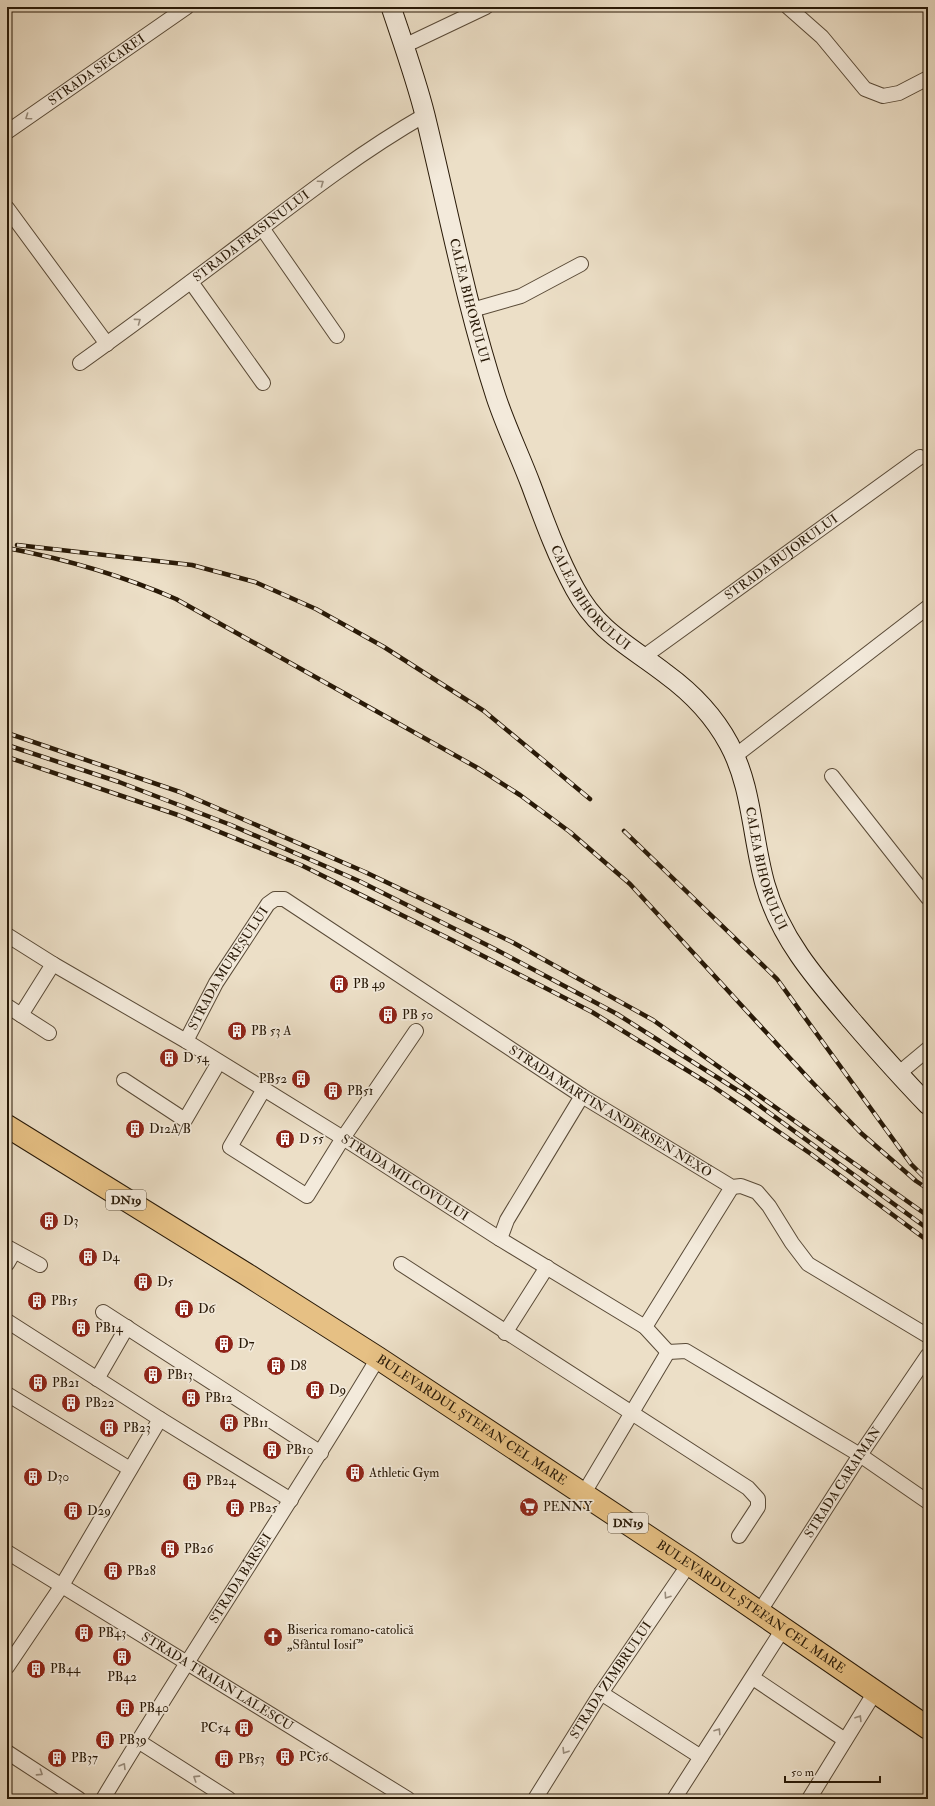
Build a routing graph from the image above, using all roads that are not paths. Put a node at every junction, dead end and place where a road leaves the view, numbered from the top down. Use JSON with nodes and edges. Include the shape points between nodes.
{"nodes":[{"id":1,"x":187,"y":7,"type":"edge"},
{"id":2,"x":391,"y":7,"type":"edge"},
{"id":3,"x":486,"y":7,"type":"edge"},
{"id":4,"x":788,"y":7,"type":"edge"},
{"id":5,"x":404,"y":46,"type":"junction"},
{"id":6,"x":928,"y":78,"type":"edge"},
{"id":7,"x":425,"y":115,"type":"junction"},
{"id":8,"x":7,"y":132,"type":"edge"},
{"id":9,"x":7,"y":208,"type":"edge"},
{"id":10,"x":262,"y":228,"type":"junction"},
{"id":11,"x":581,"y":264,"type":"dead end"},
{"id":12,"x":191,"y":282,"type":"junction"},
{"id":13,"x":472,"y":310,"type":"junction"},
{"id":14,"x":337,"y":336,"type":"dead end"},
{"id":15,"x":107,"y":344,"type":"junction"},
{"id":16,"x":80,"y":363,"type":"dead end"},
{"id":17,"x":263,"y":382,"type":"dead end"},
{"id":18,"x":920,"y":457,"type":"dead end"},
{"id":19,"x":928,"y":607,"type":"edge"},
{"id":20,"x":642,"y":658,"type":"junction"},
{"id":21,"x":735,"y":756,"type":"junction"},
{"id":22,"x":832,"y":776,"type":"dead end"},
{"id":23,"x":928,"y":898,"type":"edge"},
{"id":24,"x":275,"y":899,"type":"joint"},
{"id":25,"x":7,"y":935,"type":"edge"},
{"id":26,"x":53,"y":964,"type":"junction"},
{"id":27,"x":7,"y":1006,"type":"edge"},
{"id":28,"x":21,"y":1014,"type":"junction"},
{"id":29,"x":416,"y":1031,"type":"dead end"},
{"id":30,"x":49,"y":1033,"type":"dead end"},
{"id":31,"x":186,"y":1041,"type":"junction"},
{"id":32,"x":928,"y":1049,"type":"edge"},
{"id":33,"x":219,"y":1062,"type":"junction"},
{"id":34,"x":898,"y":1074,"type":"junction"},
{"id":35,"x":124,"y":1080,"type":"dead end"},
{"id":36,"x":264,"y":1089,"type":"junction"},
{"id":37,"x":582,"y":1096,"type":"junction"},
{"id":38,"x":928,"y":1105,"type":"edge"},
{"id":39,"x":7,"y":1126,"type":"edge"},
{"id":40,"x":343,"y":1138,"type":"junction"},
{"id":41,"x":732,"y":1187,"type":"junction"},
{"id":42,"x":500,"y":1239,"type":"junction"},
{"id":43,"x":11,"y":1250,"type":"edge"},
{"id":44,"x":7,"y":1264,"type":"edge"},
{"id":45,"x":401,"y":1264,"type":"dead end"},
{"id":46,"x":40,"y":1266,"type":"dead end"},
{"id":47,"x":547,"y":1267,"type":"junction"},
{"id":48,"x":103,"y":1312,"type":"dead end"},
{"id":49,"x":7,"y":1321,"type":"edge"},
{"id":50,"x":127,"y":1327,"type":"junction"},
{"id":51,"x":644,"y":1327,"type":"junction"},
{"id":52,"x":505,"y":1333,"type":"junction"},
{"id":53,"x":928,"y":1336,"type":"edge"},
{"id":54,"x":668,"y":1352,"type":"junction"},
{"id":55,"x":928,"y":1355,"type":"edge"},
{"id":56,"x":378,"y":1358,"type":"junction"},
{"id":57,"x":97,"y":1379,"type":"junction"},
{"id":58,"x":7,"y":1394,"type":"edge"},
{"id":59,"x":632,"y":1413,"type":"junction"},
{"id":60,"x":160,"y":1419,"type":"junction"},
{"id":61,"x":321,"y":1453,"type":"junction"},
{"id":62,"x":860,"y":1455,"type":"junction"},
{"id":63,"x":130,"y":1469,"type":"junction"},
{"id":64,"x":584,"y":1493,"type":"junction"},
{"id":65,"x":291,"y":1500,"type":"junction"},
{"id":66,"x":928,"y":1502,"type":"edge"},
{"id":67,"x":739,"y":1536,"type":"dead end"},
{"id":68,"x":7,"y":1552,"type":"edge"},
{"id":69,"x":689,"y":1564,"type":"junction"},
{"id":70,"x":61,"y":1586,"type":"junction"},
{"id":71,"x":760,"y":1611,"type":"junction"},
{"id":72,"x":783,"y":1629,"type":"junction"},
{"id":73,"x":188,"y":1663,"type":"junction"},
{"id":74,"x":7,"y":1667,"type":"edge"},
{"id":75,"x":752,"y":1678,"type":"junction"},
{"id":76,"x":875,"y":1692,"type":"junction"},
{"id":77,"x":601,"y":1693,"type":"junction"},
{"id":78,"x":928,"y":1726,"type":"edge"},
{"id":79,"x":846,"y":1740,"type":"junction"},
{"id":80,"x":138,"y":1741,"type":"junction"},
{"id":81,"x":7,"y":1753,"type":"edge"},
{"id":82,"x":701,"y":1757,"type":"junction"},
{"id":83,"x":79,"y":1799,"type":"edge"},
{"id":84,"x":103,"y":1799,"type":"edge"},
{"id":85,"x":228,"y":1799,"type":"edge"},
{"id":86,"x":408,"y":1799,"type":"edge"},
{"id":87,"x":535,"y":1799,"type":"edge"},
{"id":88,"x":674,"y":1799,"type":"edge"},
{"id":89,"x":809,"y":1799,"type":"edge"}],
"edges":[{"from":1,"to":8,"type":"street","name":"STRADA SECAREI","one_way":true},
{"from":2,"to":5,"type":"main road","name":"CALEA BIHORULUI"},
{"from":3,"to":5,"type":"street"},
{"from":4,"to":6,"type":"street","via":[[822,38],[865,88],[883,96],[899,93]]},
{"from":5,"to":7,"type":"main road","name":"CALEA BIHORULUI"},
{"from":10,"to":7,"type":"street","name":"STRADA FRASINULUI","one_way":true,"via":[[387,136]]},
{"from":7,"to":13,"type":"main road","name":"CALEA BIHORULUI"},
{"from":9,"to":15,"type":"street"},
{"from":10,"to":12,"type":"street","name":"STRADA FRASINULUI"},
{"from":10,"to":14,"type":"street"},
{"from":11,"to":13,"type":"street","via":[[521,296]]},
{"from":15,"to":12,"type":"street","name":"STRADA FRASINULUI","one_way":true},
{"from":12,"to":17,"type":"street"},
{"from":13,"to":20,"type":"main road","name":"CALEA BIHORULUI","via":[[497,399],[573,586],[589,612],[609,633]]},
{"from":15,"to":16,"type":"street","name":"STRADA FRASINULUI"},
{"from":18,"to":20,"type":"street","name":"STRADA BUJORULUI"},
{"from":19,"to":21,"type":"street"},
{"from":20,"to":21,"type":"main road","name":"CALEA BIHORULUI","via":[[689,692],[721,730]]},
{"from":21,"to":34,"type":"main road","name":"CALEA BIHORULUI","via":[[743,780],[765,884],[790,942],[805,965]]},
{"from":22,"to":23,"type":"street"},
{"from":24,"to":31,"type":"street","name":"STRADA MUREȘULUI","via":[[268,904],[216,983]]},
{"from":24,"to":37,"type":"street","name":"STRADA MARTIN ANDERSEN NEXÖ","via":[[284,899]]},
{"from":25,"to":26,"type":"street","name":"STRADA MILCOVULUI"},
{"from":26,"to":28,"type":"street"},
{"from":26,"to":31,"type":"street","name":"STRADA MILCOVULUI"},
{"from":27,"to":28,"type":"street"},
{"from":28,"to":30,"type":"street"},
{"from":29,"to":40,"type":"street"},
{"from":31,"to":33,"type":"street","name":"STRADA MILCOVULUI"},
{"from":32,"to":34,"type":"street"},
{"from":33,"to":35,"type":"street","via":[[185,1120]]},
{"from":33,"to":36,"type":"street","name":"STRADA MILCOVULUI"},
{"from":34,"to":38,"type":"main road","name":"CALEA BIHORULUI"},
{"from":36,"to":40,"type":"street","name":"STRADA MILCOVULUI"},
{"from":36,"to":40,"type":"street","via":[[230,1147],[307,1196]]},
{"from":37,"to":41,"type":"street","name":"STRADA MARTIN ANDERSEN NEXÖ"},
{"from":37,"to":42,"type":"street","via":[[507,1220]]},
{"from":39,"to":56,"type":"main road","name":"BULEVARDUL ȘTEFAN CEL MARE","number":"DN19"},
{"from":40,"to":42,"type":"street","name":"STRADA MILCOVULUI"},
{"from":41,"to":51,"type":"street"},
{"from":41,"to":53,"type":"street","name":"STRADA MARTIN ANDERSEN NEXÖ","via":[[741,1186],[757,1192],[808,1264]]},
{"from":42,"to":47,"type":"street","name":"STRADA MILCOVULUI"},
{"from":43,"to":44,"type":"street"},
{"from":43,"to":46,"type":"street"},
{"from":45,"to":52,"type":"street"},
{"from":47,"to":51,"type":"street","name":"STRADA MILCOVULUI"},
{"from":47,"to":52,"type":"street"},
{"from":48,"to":50,"type":"street"},
{"from":49,"to":57,"type":"street"},
{"from":50,"to":57,"type":"street"},
{"from":50,"to":61,"type":"street"},
{"from":51,"to":54,"type":"street","name":"STRADA MILCOVULUI"},
{"from":52,"to":59,"type":"street"},
{"from":54,"to":59,"type":"street"},
{"from":54,"to":62,"type":"street","via":[[686,1351]]},
{"from":55,"to":62,"type":"street","name":"STRADA CARAIMAN"},
{"from":56,"to":61,"type":"street","name":"STRADA BÂRSEI"},
{"from":56,"to":64,"type":"main road","name":"BULEVARDUL ȘTEFAN CEL MARE","number":"DN19"},
{"from":57,"to":60,"type":"street"},
{"from":58,"to":63,"type":"street"},
{"from":59,"to":64,"type":"street"},
{"from":59,"to":67,"type":"street","via":[[748,1488],[758,1499],[758,1507]]},
{"from":60,"to":63,"type":"street"},
{"from":60,"to":65,"type":"street"},
{"from":61,"to":65,"type":"street","name":"STRADA BÂRSEI"},
{"from":62,"to":66,"type":"street"},
{"from":62,"to":71,"type":"street","name":"STRADA CARAIMAN"},
{"from":63,"to":70,"type":"street"},
{"from":64,"to":69,"type":"main road","name":"BULEVARDUL ȘTEFAN CEL MARE","number":"DN19"},
{"from":65,"to":73,"type":"street","name":"STRADA BÂRSEI"},
{"from":68,"to":70,"type":"street","name":"STRADA TRAIAN LALESCU"},
{"from":69,"to":71,"type":"main road","name":"BULEVARDUL ȘTEFAN CEL MARE","number":"DN19"},
{"from":69,"to":77,"type":"street","name":"STRADA ZIMBRULUI","one_way":true},
{"from":70,"to":73,"type":"street","name":"STRADA TRAIAN LALESCU"},
{"from":70,"to":74,"type":"street"},
{"from":71,"to":72,"type":"main road","name":"BULEVARDUL ȘTEFAN CEL MARE","number":"DN19"},
{"from":72,"to":75,"type":"street"},
{"from":72,"to":76,"type":"main road","name":"BULEVARDUL ȘTEFAN CEL MARE","number":"DN19"},
{"from":73,"to":80,"type":"street","name":"STRADA BÂRSEI"},
{"from":73,"to":86,"type":"street","name":"STRADA TRAIAN LALESCU"},
{"from":75,"to":79,"type":"street"},
{"from":82,"to":75,"type":"street","one_way":true},
{"from":76,"to":78,"type":"main road","name":"BULEVARDUL ȘTEFAN CEL MARE","number":"DN19"},
{"from":79,"to":76,"type":"street","one_way":true},
{"from":77,"to":82,"type":"street"},
{"from":77,"to":87,"type":"street","name":"STRADA ZIMBRULUI","one_way":true},
{"from":79,"to":89,"type":"street"},
{"from":84,"to":80,"type":"street","name":"STRADA BÂRSEI","one_way":true},
{"from":85,"to":80,"type":"street","one_way":true},
{"from":81,"to":83,"type":"street","one_way":true},
{"from":82,"to":88,"type":"street"}]}
